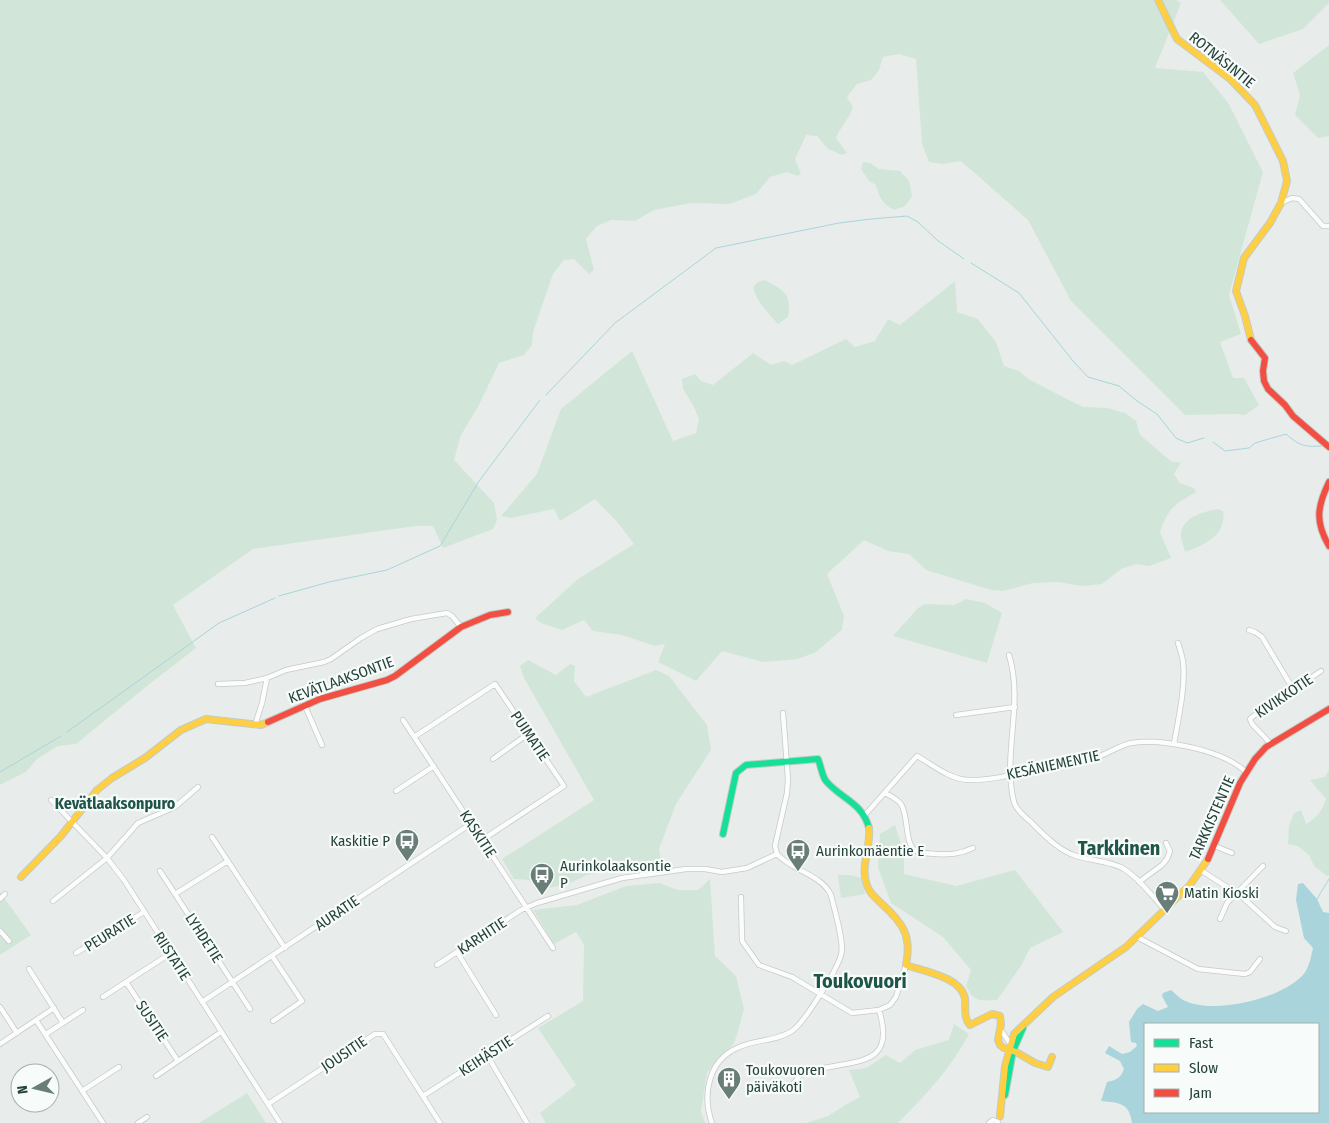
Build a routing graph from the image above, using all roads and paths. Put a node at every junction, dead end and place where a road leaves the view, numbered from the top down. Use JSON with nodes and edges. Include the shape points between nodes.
{"nodes":[{"id":1,"x":1158,"y":0,"type":"edge"},
{"id":2,"x":1281,"y":204,"type":"junction"},
{"id":3,"x":1329,"y":226,"type":"edge"},
{"id":4,"x":1329,"y":446,"type":"edge"},
{"id":5,"x":1329,"y":482,"type":"edge"},
{"id":6,"x":1329,"y":546,"type":"edge"},
{"id":7,"x":508,"y":612,"type":"dead end"},
{"id":8,"x":461,"y":627,"type":"junction"},
{"id":9,"x":1249,"y":630,"type":"dead end"},
{"id":10,"x":1178,"y":643,"type":"dead end"},
{"id":11,"x":1009,"y":655,"type":"dead end"},
{"id":12,"x":1322,"y":671,"type":"dead end"},
{"id":13,"x":267,"y":678,"type":"junction"},
{"id":14,"x":218,"y":684,"type":"dead end"},
{"id":15,"x":1293,"y":689,"type":"junction"},
{"id":16,"x":305,"y":706,"type":"junction"},
{"id":17,"x":1015,"y":706,"type":"junction"},
{"id":18,"x":1329,"y":709,"type":"edge"},
{"id":19,"x":783,"y":713,"type":"dead end"},
{"id":20,"x":956,"y":715,"type":"dead end"},
{"id":21,"x":403,"y":720,"type":"dead end"},
{"id":22,"x":255,"y":725,"type":"junction"},
{"id":23,"x":528,"y":734,"type":"junction"},
{"id":24,"x":414,"y":736,"type":"junction"},
{"id":25,"x":1174,"y":744,"type":"junction"},
{"id":26,"x":1271,"y":744,"type":"junction"},
{"id":27,"x":322,"y":745,"type":"dead end"},
{"id":28,"x":493,"y":759,"type":"dead end"},
{"id":29,"x":788,"y":761,"type":"junction"},
{"id":30,"x":434,"y":766,"type":"junction"},
{"id":31,"x":1246,"y":772,"type":"junction"},
{"id":32,"x":1010,"y":775,"type":"junction"},
{"id":33,"x":198,"y":786,"type":"dead end"},
{"id":34,"x":396,"y":791,"type":"dead end"},
{"id":35,"x":885,"y":793,"type":"junction"},
{"id":36,"x":51,"y":800,"type":"dead end"},
{"id":37,"x":864,"y":816,"type":"junction"},
{"id":38,"x":71,"y":821,"type":"junction"},
{"id":39,"x":472,"y":823,"type":"junction"},
{"id":40,"x":724,"y":834,"type":"dead end"},
{"id":41,"x":212,"y":837,"type":"dead end"},
{"id":42,"x":482,"y":840,"type":"junction"},
{"id":43,"x":1166,"y":842,"type":"dead end"},
{"id":44,"x":1214,"y":846,"type":"junction"},
{"id":45,"x":973,"y":848,"type":"dead end"},
{"id":46,"x":1232,"y":853,"type":"dead end"},
{"id":47,"x":777,"y":854,"type":"junction"},
{"id":48,"x":107,"y":858,"type":"junction"},
{"id":49,"x":228,"y":861,"type":"junction"},
{"id":50,"x":1263,"y":866,"type":"dead end"},
{"id":51,"x":160,"y":871,"type":"dead end"},
{"id":52,"x":1202,"y":871,"type":"junction"},
{"id":53,"x":21,"y":877,"type":"dead end"},
{"id":54,"x":1138,"y":882,"type":"junction"},
{"id":55,"x":1235,"y":893,"type":"junction"},
{"id":56,"x":4,"y":894,"type":"dead end"},
{"id":57,"x":175,"y":894,"type":"junction"},
{"id":58,"x":741,"y":897,"type":"dead end"},
{"id":59,"x":0,"y":898,"type":"edge"},
{"id":60,"x":53,"y":901,"type":"dead end"},
{"id":61,"x":526,"y":908,"type":"junction"},
{"id":62,"x":1164,"y":909,"type":"junction"},
{"id":63,"x":144,"y":912,"type":"junction"},
{"id":64,"x":1220,"y":919,"type":"dead end"},
{"id":65,"x":0,"y":931,"type":"edge"},
{"id":66,"x":1286,"y":931,"type":"dead end"},
{"id":67,"x":1137,"y":937,"type":"junction"},
{"id":68,"x":9,"y":941,"type":"dead end"},
{"id":69,"x":285,"y":948,"type":"junction"},
{"id":70,"x":553,"y":948,"type":"dead end"},
{"id":71,"x":457,"y":952,"type":"junction"},
{"id":72,"x":171,"y":953,"type":"junction"},
{"id":73,"x":76,"y":954,"type":"dead end"},
{"id":74,"x":272,"y":956,"type":"junction"},
{"id":75,"x":1260,"y":959,"type":"dead end"},
{"id":76,"x":437,"y":965,"type":"dead end"},
{"id":77,"x":906,"y":966,"type":"junction"},
{"id":78,"x":29,"y":969,"type":"dead end"},
{"id":79,"x":126,"y":982,"type":"junction"},
{"id":80,"x":232,"y":982,"type":"junction"},
{"id":81,"x":820,"y":994,"type":"junction"},
{"id":82,"x":103,"y":997,"type":"dead end"},
{"id":83,"x":202,"y":1002,"type":"junction"},
{"id":84,"x":0,"y":1007,"type":"edge"},
{"id":85,"x":54,"y":1008,"type":"junction"},
{"id":86,"x":250,"y":1009,"type":"dead end"},
{"id":87,"x":83,"y":1010,"type":"dead end"},
{"id":88,"x":879,"y":1010,"type":"junction"},
{"id":89,"x":496,"y":1015,"type":"dead end"},
{"id":90,"x":548,"y":1016,"type":"dead end"},
{"id":91,"x":1029,"y":1019,"type":"junction"},
{"id":92,"x":36,"y":1020,"type":"junction"},
{"id":93,"x":273,"y":1021,"type":"dead end"},
{"id":94,"x":63,"y":1022,"type":"junction"},
{"id":95,"x":1001,"y":1030,"type":"junction"},
{"id":96,"x":221,"y":1032,"type":"junction"},
{"id":97,"x":17,"y":1033,"type":"junction"},
{"id":98,"x":46,"y":1034,"type":"junction"},
{"id":99,"x":1010,"y":1043,"type":"junction"},
{"id":100,"x":0,"y":1044,"type":"edge"},
{"id":101,"x":1011,"y":1050,"type":"junction"},
{"id":102,"x":487,"y":1055,"type":"junction"},
{"id":103,"x":1052,"y":1057,"type":"dead end"},
{"id":104,"x":178,"y":1061,"type":"junction"},
{"id":105,"x":119,"y":1067,"type":"dead end"},
{"id":106,"x":156,"y":1076,"type":"dead end"},
{"id":107,"x":82,"y":1091,"type":"junction"},
{"id":108,"x":777,"y":1091,"type":"dead end"},
{"id":109,"x":423,"y":1096,"type":"junction"},
{"id":110,"x":268,"y":1104,"type":"junction"},
{"id":111,"x":147,"y":1117,"type":"dead end"},
{"id":112,"x":999,"y":1120,"type":"edge"},
{"id":113,"x":104,"y":1123,"type":"edge"},
{"id":114,"x":138,"y":1123,"type":"edge"},
{"id":115,"x":280,"y":1123,"type":"edge"},
{"id":116,"x":440,"y":1123,"type":"edge"},
{"id":117,"x":527,"y":1123,"type":"edge"},
{"id":118,"x":712,"y":1123,"type":"edge"},
{"id":119,"x":989,"y":1123,"type":"edge"}],
"edges":[{"from":1,"to":2,"type":"street","name":"ROTNÄSINTIE","via":[[1177,39],[1229,78],[1247,94],[1259,111],[1286,169],[1286,189]]},
{"from":2,"to":3,"type":"street","via":[[1292,198],[1299,199],[1323,226]]},
{"from":2,"to":4,"type":"street","name":"ROTNÄSINTIE","via":[[1244,258],[1236,291],[1250,339],[1265,358],[1263,372],[1268,389],[1293,416]]},
{"from":5,"to":6,"type":"street","via":[[1320,499],[1318,519],[1323,538]]},
{"from":7,"to":8,"type":"street","name":"KEVÄTLAAKSONTIE","via":[[490,615]]},
{"from":8,"to":13,"type":"street","via":[[447,613],[411,619],[377,629],[331,659]]},
{"from":8,"to":16,"type":"street","name":"KEVÄTLAAKSONTIE","via":[[395,676]]},
{"from":9,"to":15,"type":"street","via":[[1262,638]]},
{"from":10,"to":25,"type":"street","via":[[1183,678]]},
{"from":11,"to":17,"type":"street"},
{"from":12,"to":15,"type":"street","name":"KIVIKKOTIE"},
{"from":13,"to":14,"type":"street"},
{"from":13,"to":22,"type":"street"},
{"from":15,"to":26,"type":"street","name":"KIVIKKOTIE","via":[[1250,719]]},
{"from":16,"to":22,"type":"street","name":"KEVÄTLAAKSONTIE"},
{"from":16,"to":27,"type":"street"},
{"from":17,"to":20,"type":"street"},
{"from":17,"to":32,"type":"street"},
{"from":18,"to":26,"type":"street","name":"TARKKISTENTIE"},
{"from":19,"to":29,"type":"street"},
{"from":21,"to":24,"type":"street","name":"KASKITIE"},
{"from":22,"to":38,"type":"street","name":"KEVÄTLAAKSONTIE","via":[[206,719],[198,721],[101,785]]},
{"from":23,"to":24,"type":"street","name":"PUIMATIE","via":[[495,684]]},
{"from":23,"to":28,"type":"street"},
{"from":23,"to":42,"type":"street","name":"PUIMATIE","via":[[564,786]]},
{"from":24,"to":30,"type":"street","name":"KASKITIE"},
{"from":25,"to":31,"type":"street","name":"KESÄNIEMENTIE","via":[[1213,753]]},
{"from":25,"to":32,"type":"street","name":"KESÄNIEMENTIE","via":[[1129,744],[1092,759]]},
{"from":26,"to":31,"type":"street","name":"TARKKISTENTIE"},
{"from":29,"to":37,"type":"street","via":[[818,759],[826,781]]},
{"from":29,"to":40,"type":"street","via":[[746,765],[736,773]]},
{"from":29,"to":47,"type":"street","via":[[787,793],[775,846]]},
{"from":30,"to":34,"type":"street"},
{"from":30,"to":39,"type":"street","name":"KASKITIE"},
{"from":31,"to":44,"type":"street","name":"TARKKISTENTIE"},
{"from":32,"to":35,"type":"street","name":"KESÄNIEMENTIE","via":[[968,780],[955,777],[916,756]]},
{"from":32,"to":54,"type":"street","via":[[1014,804],[1048,839],[1075,856],[1123,868]]},
{"from":33,"to":48,"type":"street","via":[[175,807],[138,824]]},
{"from":35,"to":37,"type":"street"},
{"from":35,"to":45,"type":"street","via":[[902,806],[908,836],[916,851],[951,855]]},
{"from":36,"to":38,"type":"street","name":"RIISTATIE"},
{"from":37,"to":77,"type":"street","via":[[869,830],[865,881],[874,897],[905,928],[909,946]]},
{"from":38,"to":48,"type":"street","name":"RIISTATIE"},
{"from":38,"to":53,"type":"street","name":"KEVÄTLAAKSONTIE"},
{"from":39,"to":42,"type":"street","name":"KASKITIE"},
{"from":39,"to":69,"type":"street","name":"AURATIE"},
{"from":41,"to":49,"type":"street"},
{"from":42,"to":61,"type":"street","name":"KASKITIE"},
{"from":43,"to":54,"type":"street","via":[[1170,851],[1167,859]]},
{"from":44,"to":46,"type":"street"},
{"from":44,"to":52,"type":"street","name":"TARKKISTENTIE"},
{"from":47,"to":61,"type":"street","name":"KARHITIE","via":[[733,871],[686,869],[613,880]]},
{"from":47,"to":81,"type":"street","via":[[823,883],[831,895],[842,945],[841,955]]},
{"from":48,"to":60,"type":"street"},
{"from":48,"to":63,"type":"street","name":"RIISTATIE"},
{"from":49,"to":57,"type":"street"},
{"from":49,"to":69,"type":"street"},
{"from":50,"to":55,"type":"street"},
{"from":51,"to":57,"type":"street","name":"LYHDETIE"},
{"from":52,"to":55,"type":"street"},
{"from":52,"to":62,"type":"street","name":"TARKKISTENTIE"},
{"from":54,"to":62,"type":"street"},
{"from":55,"to":64,"type":"street"},
{"from":55,"to":66,"type":"street","via":[[1275,926]]},
{"from":56,"to":59,"type":"street"},
{"from":57,"to":80,"type":"street","name":"LYHDETIE"},
{"from":58,"to":81,"type":"street","via":[[742,941],[759,965],[792,977]]},
{"from":61,"to":70,"type":"street","name":"KASKITIE"},
{"from":61,"to":71,"type":"street","name":"KARHITIE"},
{"from":62,"to":67,"type":"street","name":"TARKKISTENTIE"},
{"from":63,"to":72,"type":"street","name":"RIISTATIE"},
{"from":63,"to":73,"type":"street","name":"PEURATIE"},
{"from":65,"to":68,"type":"street"},
{"from":67,"to":75,"type":"street","via":[[1201,970],[1246,974]]},
{"from":67,"to":91,"type":"street","name":"TARKKISTENTIE","via":[[1053,997]]},
{"from":69,"to":74,"type":"street","name":"AURATIE"},
{"from":71,"to":76,"type":"street","name":"KARHITIE"},
{"from":71,"to":89,"type":"street"},
{"from":72,"to":79,"type":"street"},
{"from":72,"to":83,"type":"street","name":"RIISTATIE"},
{"from":74,"to":80,"type":"street","name":"AURATIE"},
{"from":74,"to":93,"type":"street","via":[[302,1001]]},
{"from":77,"to":88,"type":"street","via":[[896,998]]},
{"from":77,"to":95,"type":"street","via":[[956,983],[964,994],[967,1023],[973,1026],[996,1014],[1001,1018]]},
{"from":78,"to":85,"type":"street"},
{"from":79,"to":82,"type":"street"},
{"from":79,"to":104,"type":"street","name":"SUSITIE"},
{"from":80,"to":83,"type":"street","name":"AURATIE"},
{"from":80,"to":86,"type":"street","name":"LYHDETIE"},
{"from":81,"to":88,"type":"street","via":[[852,1013]]},
{"from":81,"to":118,"type":"street","via":[[801,1024],[792,1031],[728,1053],[710,1077],[707,1088],[706,1099]]},
{"from":83,"to":96,"type":"street","name":"RIISTATIE"},
{"from":84,"to":97,"type":"street"},
{"from":85,"to":92,"type":"street"},
{"from":85,"to":94,"type":"street"},
{"from":87,"to":94,"type":"street"},
{"from":88,"to":108,"type":"street","via":[[884,1039],[872,1058],[805,1071],[790,1086]]},
{"from":90,"to":102,"type":"street","name":"KEIHÄSTIE"},
{"from":91,"to":99,"type":"street","name":"TARKKISTENTIE"},
{"from":91,"to":101,"type":"street","name":"TARKKISTENTIE"},
{"from":92,"to":97,"type":"street"},
{"from":92,"to":98,"type":"street"},
{"from":94,"to":98,"type":"street"},
{"from":95,"to":99,"type":"street"},
{"from":95,"to":101,"type":"street","via":[[999,1043]]},
{"from":96,"to":104,"type":"street"},
{"from":96,"to":110,"type":"street","name":"RIISTATIE"},
{"from":97,"to":100,"type":"street"},
{"from":98,"to":107,"type":"street"},
{"from":99,"to":101,"type":"street","name":"TARKKISTENTIE"},
{"from":101,"to":103,"type":"street","via":[[1048,1067]]},
{"from":101,"to":112,"type":"street","name":"TARKKISTENTIE"},
{"from":102,"to":109,"type":"street","name":"KEIHÄSTIE"},
{"from":102,"to":117,"type":"street"},
{"from":104,"to":106,"type":"street"},
{"from":105,"to":107,"type":"street"},
{"from":107,"to":113,"type":"street"},
{"from":109,"to":110,"type":"street","name":"JOUSITIE","via":[[383,1034],[379,1033]]},
{"from":109,"to":116,"type":"street","name":"JOUSITIE"},
{"from":110,"to":115,"type":"street","name":"RIISTATIE"},
{"from":111,"to":114,"type":"street"},
{"from":112,"to":119,"type":"street"}]}
